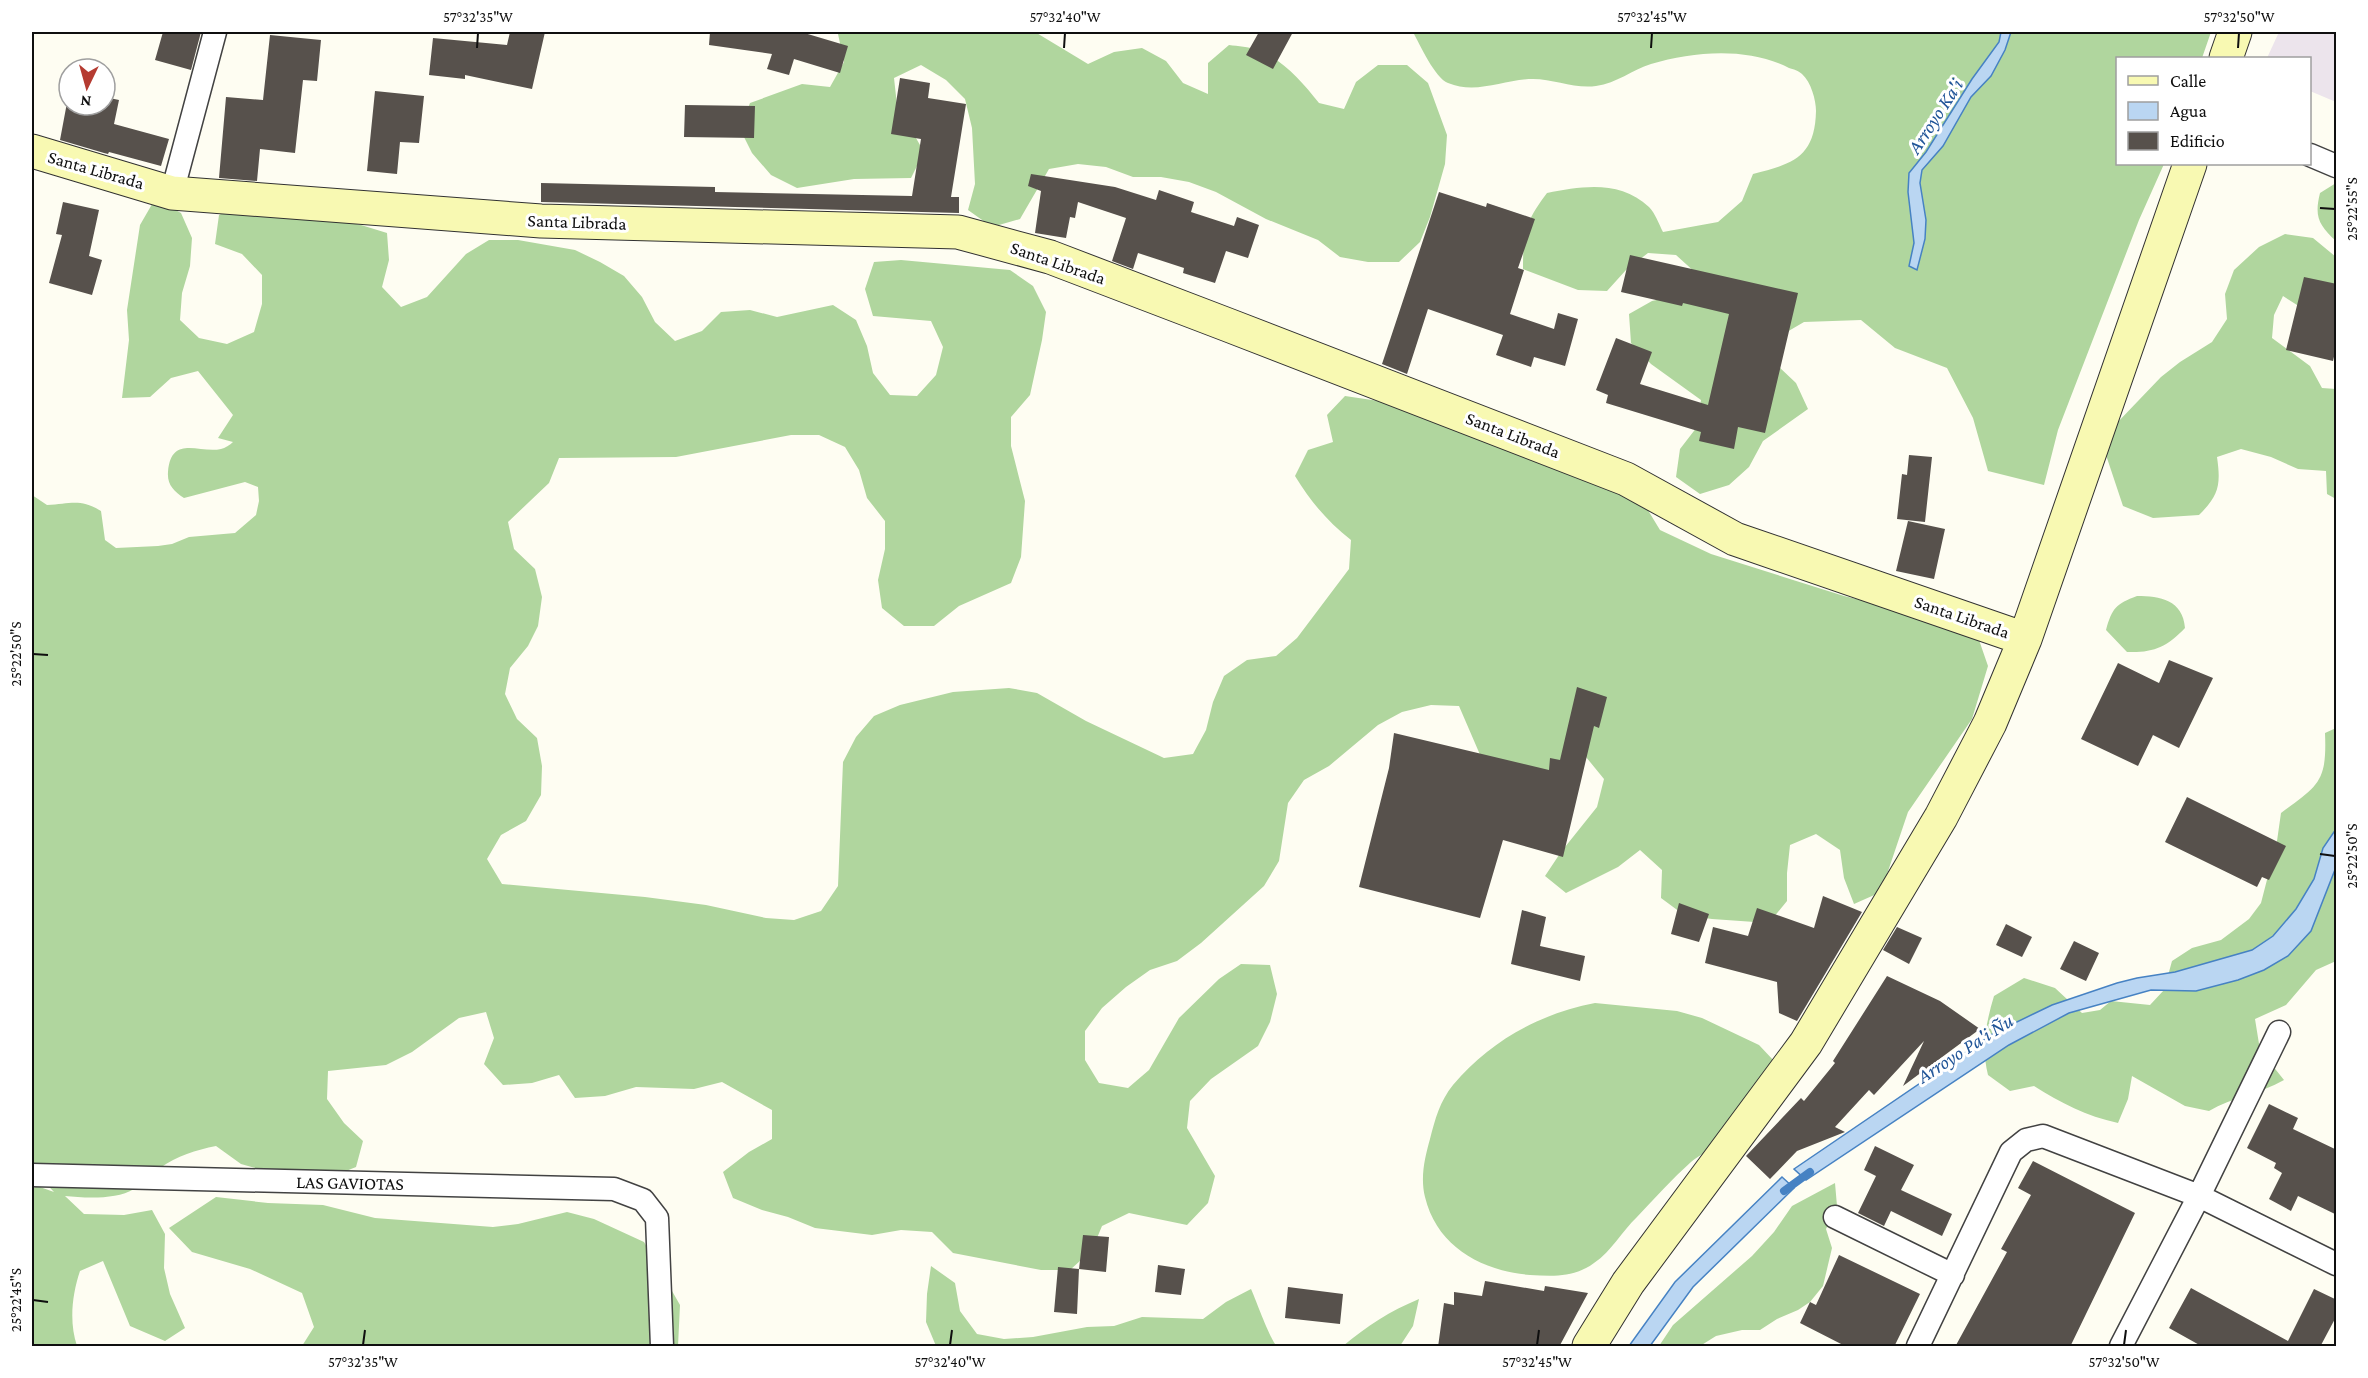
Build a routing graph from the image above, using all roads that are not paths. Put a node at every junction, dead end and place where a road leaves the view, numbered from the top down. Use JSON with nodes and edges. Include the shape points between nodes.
{"nodes":[{"id":1,"x":215,"y":32,"type":"edge"},
{"id":2,"x":2235,"y":32,"type":"edge"},
{"id":3,"x":2226,"y":57,"type":"edge"},
{"id":4,"x":32,"y":151,"type":"edge"},
{"id":5,"x":2311,"y":155,"type":"edge"},
{"id":6,"x":2190,"y":165,"type":"edge"},
{"id":7,"x":2337,"y":166,"type":"edge"},
{"id":8,"x":172,"y":193,"type":"junction"},
{"id":9,"x":2025,"y":639,"type":"junction"},
{"id":10,"x":2278,"y":1032,"type":"dead end"},
{"id":11,"x":32,"y":1175,"type":"edge"},
{"id":12,"x":2199,"y":1196,"type":"junction"},
{"id":13,"x":1835,"y":1217,"type":"dead end"},
{"id":14,"x":2337,"y":1264,"type":"edge"},
{"id":15,"x":1953,"y":1275,"type":"junction"},
{"id":16,"x":662,"y":1347,"type":"edge"},
{"id":17,"x":1589,"y":1347,"type":"edge"},
{"id":18,"x":1918,"y":1347,"type":"edge"},
{"id":19,"x":2121,"y":1347,"type":"edge"}],
"edges":[{"from":1,"to":8,"type":"street"},
{"from":2,"to":3,"type":"street"},
{"from":4,"to":8,"type":"street","name":"Santa Librada"},
{"from":5,"to":7,"type":"street"},
{"from":6,"to":9,"type":"street"},
{"from":8,"to":9,"type":"street","name":"Santa Librada","via":[[541,222],[958,232],[1050,257],[1206,316],[1626,479],[1735,538]]},
{"from":9,"to":17,"type":"street","via":[[1990,723],[1941,817],[1806,1043],[1628,1283]]},
{"from":10,"to":12,"type":"street"},
{"from":11,"to":16,"type":"street","name":"LAS GAVIOTAS","via":[[614,1190],[643,1200],[657,1218]]},
{"from":12,"to":14,"type":"street"},
{"from":12,"to":15,"type":"street","via":[[2043,1136],[2026,1140],[2011,1152]]},
{"from":12,"to":19,"type":"street"},
{"from":13,"to":15,"type":"street"},
{"from":15,"to":18,"type":"street"}]}
